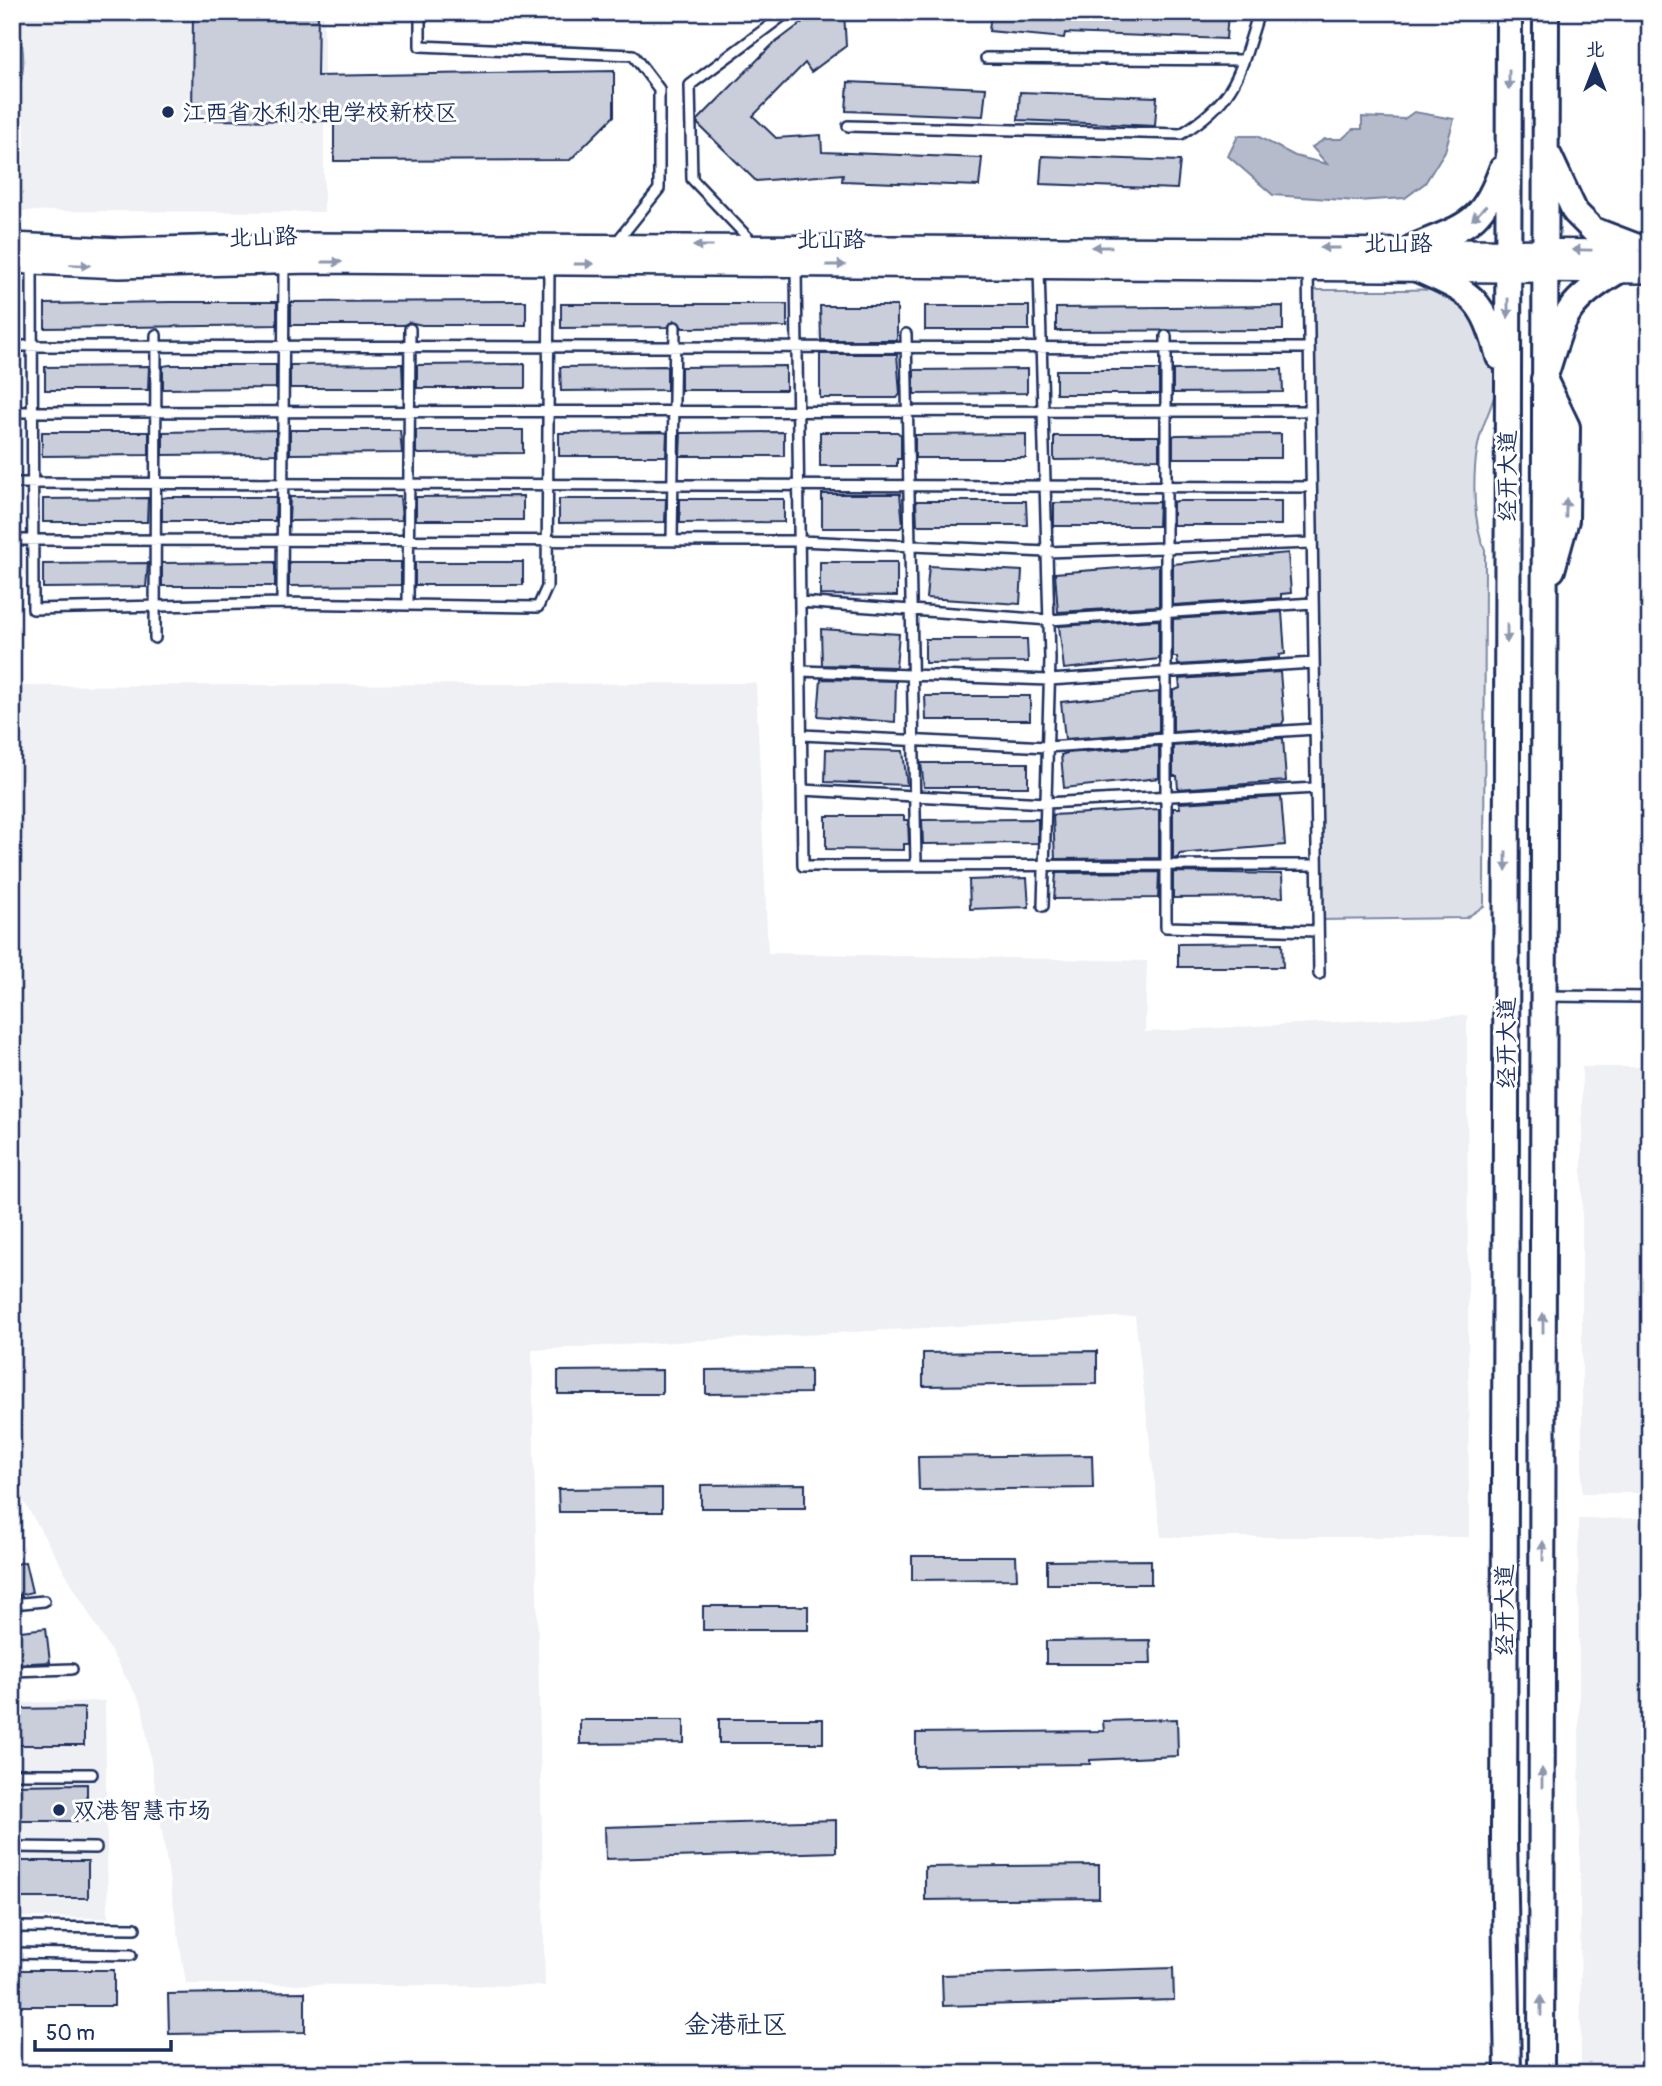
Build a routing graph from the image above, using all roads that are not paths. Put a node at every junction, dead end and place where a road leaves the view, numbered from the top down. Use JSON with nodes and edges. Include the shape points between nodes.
{"nodes":[{"id":1,"x":420,"y":12,"type":"edge"},
{"id":2,"x":788,"y":12,"type":"edge"},
{"id":3,"x":1259,"y":12,"type":"edge"},
{"id":4,"x":1509,"y":12,"type":"edge"},
{"id":5,"x":1546,"y":12,"type":"edge"},
{"id":6,"x":986,"y":58,"type":"dead end"},
{"id":7,"x":1243,"y":60,"type":"junction"},
{"id":8,"x":848,"y":126,"type":"dead end"},
{"id":9,"x":1546,"y":148,"type":"junction"},
{"id":10,"x":1508,"y":152,"type":"junction"},
{"id":11,"x":12,"y":244,"type":"edge"},
{"id":12,"x":614,"y":245,"type":"junction"},
{"id":13,"x":756,"y":246,"type":"junction"},
{"id":14,"x":1649,"y":258,"type":"edge"},
{"id":15,"x":1414,"y":259,"type":"junction"},
{"id":16,"x":1508,"y":259,"type":"junction"},
{"id":17,"x":1545,"y":260,"type":"junction"},
{"id":18,"x":22,"y":263,"type":"edge"},
{"id":19,"x":284,"y":263,"type":"junction"},
{"id":20,"x":549,"y":263,"type":"junction"},
{"id":21,"x":796,"y":265,"type":"junction"},
{"id":22,"x":1039,"y":267,"type":"junction"},
{"id":23,"x":1308,"y":269,"type":"junction"},
{"id":24,"x":1618,"y":271,"type":"junction"},
{"id":25,"x":675,"y":327,"type":"dead end"},
{"id":26,"x":410,"y":329,"type":"dead end"},
{"id":27,"x":906,"y":334,"type":"dead end"},
{"id":28,"x":156,"y":335,"type":"dead end"},
{"id":29,"x":1167,"y":336,"type":"dead end"},
{"id":30,"x":12,"y":346,"type":"edge"},
{"id":31,"x":32,"y":346,"type":"junction"},
{"id":32,"x":156,"y":346,"type":"junction"},
{"id":33,"x":283,"y":346,"type":"junction"},
{"id":34,"x":410,"y":346,"type":"junction"},
{"id":35,"x":548,"y":346,"type":"junction"},
{"id":36,"x":675,"y":347,"type":"junction"},
{"id":37,"x":797,"y":347,"type":"junction"},
{"id":38,"x":907,"y":347,"type":"junction"},
{"id":39,"x":1041,"y":348,"type":"junction"},
{"id":40,"x":1167,"y":348,"type":"junction"},
{"id":41,"x":1309,"y":348,"type":"junction"},
{"id":42,"x":1545,"y":379,"type":"junction"},
{"id":43,"x":1507,"y":388,"type":"junction"},
{"id":44,"x":798,"y":411,"type":"junction"},
{"id":45,"x":908,"y":411,"type":"junction"},
{"id":46,"x":1043,"y":411,"type":"junction"},
{"id":47,"x":1167,"y":411,"type":"junction"},
{"id":48,"x":1310,"y":411,"type":"junction"},
{"id":49,"x":12,"y":412,"type":"edge"},
{"id":50,"x":32,"y":412,"type":"junction"},
{"id":51,"x":156,"y":412,"type":"junction"},
{"id":52,"x":283,"y":412,"type":"junction"},
{"id":53,"x":409,"y":412,"type":"junction"},
{"id":54,"x":548,"y":412,"type":"junction"},
{"id":55,"x":674,"y":412,"type":"junction"},
{"id":56,"x":12,"y":482,"type":"edge"},
{"id":57,"x":32,"y":483,"type":"junction"},
{"id":58,"x":156,"y":483,"type":"junction"},
{"id":59,"x":283,"y":484,"type":"junction"},
{"id":60,"x":408,"y":484,"type":"junction"},
{"id":61,"x":547,"y":484,"type":"junction"},
{"id":62,"x":673,"y":485,"type":"junction"},
{"id":63,"x":799,"y":485,"type":"junction"},
{"id":64,"x":909,"y":486,"type":"junction"},
{"id":65,"x":1045,"y":486,"type":"junction"},
{"id":66,"x":1167,"y":486,"type":"junction"},
{"id":67,"x":1311,"y":487,"type":"junction"},
{"id":68,"x":12,"y":540,"type":"edge"},
{"id":69,"x":32,"y":540,"type":"junction"},
{"id":70,"x":156,"y":540,"type":"junction"},
{"id":71,"x":282,"y":540,"type":"junction"},
{"id":72,"x":408,"y":541,"type":"junction"},
{"id":73,"x":547,"y":541,"type":"junction"},
{"id":74,"x":672,"y":541,"type":"junction"},
{"id":75,"x":800,"y":541,"type":"junction"},
{"id":76,"x":1312,"y":543,"type":"junction"},
{"id":77,"x":911,"y":546,"type":"junction"},
{"id":78,"x":1167,"y":548,"type":"junction"},
{"id":79,"x":1047,"y":552,"type":"junction"},
{"id":80,"x":800,"y":602,"type":"junction"},
{"id":81,"x":282,"y":603,"type":"junction"},
{"id":82,"x":1313,"y":603,"type":"junction"},
{"id":83,"x":408,"y":605,"type":"junction"},
{"id":84,"x":155,"y":606,"type":"junction"},
{"id":85,"x":912,"y":610,"type":"junction"},
{"id":86,"x":1167,"y":613,"type":"junction"},
{"id":87,"x":1049,"y":620,"type":"junction"},
{"id":88,"x":155,"y":638,"type":"dead end"},
{"id":89,"x":1314,"y":663,"type":"junction"},
{"id":90,"x":801,"y":671,"type":"junction"},
{"id":91,"x":1167,"y":673,"type":"junction"},
{"id":92,"x":913,"y":675,"type":"junction"},
{"id":93,"x":1049,"y":680,"type":"junction"},
{"id":94,"x":1315,"y":729,"type":"junction"},
{"id":95,"x":802,"y":735,"type":"junction"},
{"id":96,"x":1167,"y":739,"type":"junction"},
{"id":97,"x":914,"y":740,"type":"junction"},
{"id":98,"x":1047,"y":747,"type":"junction"},
{"id":99,"x":1316,"y":788,"type":"junction"},
{"id":100,"x":802,"y":790,"type":"junction"},
{"id":101,"x":915,"y":796,"type":"junction"},
{"id":102,"x":1167,"y":796,"type":"junction"},
{"id":103,"x":1046,"y":803,"type":"junction"},
{"id":104,"x":916,"y":865,"type":"junction"},
{"id":105,"x":1044,"y":865,"type":"junction"},
{"id":106,"x":1167,"y":865,"type":"junction"},
{"id":107,"x":1317,"y":865,"type":"junction"},
{"id":108,"x":1043,"y":906,"type":"dead end"},
{"id":109,"x":1318,"y":932,"type":"junction"},
{"id":110,"x":1318,"y":974,"type":"dead end"},
{"id":111,"x":1543,"y":996,"type":"junction"},
{"id":112,"x":1650,"y":997,"type":"edge"},
{"id":113,"x":44,"y":1601,"type":"dead end"},
{"id":114,"x":12,"y":1604,"type":"edge"},
{"id":115,"x":72,"y":1669,"type":"dead end"},
{"id":116,"x":12,"y":1671,"type":"edge"},
{"id":117,"x":12,"y":1774,"type":"edge"},
{"id":118,"x":92,"y":1774,"type":"dead end"},
{"id":119,"x":12,"y":1847,"type":"edge"},
{"id":120,"x":96,"y":1848,"type":"dead end"},
{"id":121,"x":12,"y":1927,"type":"edge"},
{"id":122,"x":135,"y":1928,"type":"dead end"},
{"id":123,"x":12,"y":1953,"type":"edge"},
{"id":124,"x":131,"y":1955,"type":"dead end"},
{"id":125,"x":1508,"y":2074,"type":"edge"},
{"id":126,"x":1541,"y":2074,"type":"edge"}],
"edges":[{"from":1,"to":12,"type":"lane","via":[[420,46],[633,55],[659,89],[659,189]]},
{"from":2,"to":13,"type":"lane","via":[[690,85],[692,179]]},
{"from":3,"to":7,"type":"lane"},
{"from":4,"to":10,"type":"main road","name":"经开大道","one_way":true},
{"from":5,"to":9,"type":"main road","name":"经开大道"},
{"from":6,"to":7,"type":"lane"},
{"from":7,"to":8,"type":"lane","via":[[1234,89],[1181,134]]},
{"from":9,"to":14,"type":"main road","via":[[1575,212],[1593,230]]},
{"from":9,"to":17,"type":"main road","name":"经开大道"},
{"from":10,"to":15,"type":"main road","one_way":true,"via":[[1490,202],[1467,224]]},
{"from":10,"to":16,"type":"main road","name":"经开大道"},
{"from":11,"to":12,"type":"street","name":"北山路","via":[[120,248]]},
{"from":13,"to":12,"type":"street","name":"北山路","one_way":true},
{"from":15,"to":13,"type":"street","name":"北山路","one_way":true},
{"from":14,"to":17,"type":"street","name":"北山路","one_way":true},
{"from":14,"to":24,"type":"street","name":"北山路"},
{"from":15,"to":16,"type":"street","name":"北山路"},
{"from":15,"to":23,"type":"street","name":"北山路"},
{"from":15,"to":43,"type":"main road","via":[[1480,305],[1490,323]]},
{"from":16,"to":17,"type":"street","name":"北山路"},
{"from":16,"to":43,"type":"main road","name":"经开大道","one_way":true},
{"from":17,"to":24,"type":"street","name":"北山路"},
{"from":17,"to":42,"type":"main road","name":"经开大道"},
{"from":18,"to":19,"type":"street","name":"北山路","one_way":true,"via":[[119,267]]},
{"from":18,"to":31,"type":"lane"},
{"from":19,"to":20,"type":"street","name":"北山路","one_way":true},
{"from":19,"to":33,"type":"lane"},
{"from":20,"to":21,"type":"street","name":"北山路","one_way":true},
{"from":20,"to":35,"type":"lane"},
{"from":21,"to":22,"type":"street","name":"北山路","one_way":true},
{"from":21,"to":37,"type":"lane"},
{"from":22,"to":23,"type":"street","name":"北山路"},
{"from":22,"to":39,"type":"lane"},
{"from":23,"to":41,"type":"lane"},
{"from":24,"to":42,"type":"main road","via":[[1583,292],[1564,317]]},
{"from":25,"to":36,"type":"lane"},
{"from":26,"to":34,"type":"lane"},
{"from":27,"to":38,"type":"lane"},
{"from":28,"to":32,"type":"lane"},
{"from":29,"to":40,"type":"lane"},
{"from":30,"to":31,"type":"lane"},
{"from":31,"to":32,"type":"lane"},
{"from":31,"to":50,"type":"lane"},
{"from":32,"to":33,"type":"lane"},
{"from":32,"to":51,"type":"lane"},
{"from":33,"to":34,"type":"lane"},
{"from":33,"to":52,"type":"lane"},
{"from":34,"to":35,"type":"lane"},
{"from":34,"to":53,"type":"lane"},
{"from":35,"to":36,"type":"lane"},
{"from":35,"to":54,"type":"lane"},
{"from":36,"to":37,"type":"lane"},
{"from":36,"to":55,"type":"lane"},
{"from":37,"to":38,"type":"lane"},
{"from":37,"to":44,"type":"lane"},
{"from":38,"to":39,"type":"lane"},
{"from":38,"to":45,"type":"lane"},
{"from":39,"to":40,"type":"lane"},
{"from":39,"to":46,"type":"lane"},
{"from":40,"to":41,"type":"lane"},
{"from":40,"to":47,"type":"lane"},
{"from":41,"to":48,"type":"lane"},
{"from":111,"to":42,"type":"main road","name":"经开大道","one_way":true},
{"from":43,"to":125,"type":"main road","name":"经开大道","one_way":true,"via":[[1504,1841]]},
{"from":44,"to":45,"type":"lane"},
{"from":44,"to":55,"type":"lane"},
{"from":44,"to":63,"type":"lane"},
{"from":45,"to":46,"type":"lane"},
{"from":45,"to":64,"type":"lane"},
{"from":46,"to":47,"type":"lane"},
{"from":46,"to":65,"type":"lane"},
{"from":47,"to":48,"type":"lane"},
{"from":47,"to":66,"type":"lane"},
{"from":48,"to":67,"type":"lane"},
{"from":49,"to":50,"type":"lane"},
{"from":50,"to":51,"type":"lane"},
{"from":50,"to":57,"type":"lane"},
{"from":51,"to":52,"type":"lane"},
{"from":51,"to":58,"type":"lane"},
{"from":52,"to":53,"type":"lane"},
{"from":52,"to":59,"type":"lane"},
{"from":53,"to":54,"type":"lane"},
{"from":53,"to":60,"type":"lane"},
{"from":54,"to":55,"type":"lane"},
{"from":54,"to":61,"type":"lane"},
{"from":55,"to":62,"type":"lane"},
{"from":56,"to":57,"type":"lane"},
{"from":57,"to":58,"type":"lane"},
{"from":57,"to":69,"type":"lane"},
{"from":58,"to":59,"type":"lane"},
{"from":58,"to":70,"type":"lane"},
{"from":59,"to":60,"type":"lane"},
{"from":59,"to":71,"type":"lane"},
{"from":60,"to":61,"type":"lane"},
{"from":60,"to":72,"type":"lane"},
{"from":61,"to":62,"type":"lane"},
{"from":61,"to":73,"type":"lane"},
{"from":62,"to":63,"type":"lane"},
{"from":62,"to":74,"type":"lane"},
{"from":63,"to":64,"type":"lane"},
{"from":63,"to":75,"type":"lane"},
{"from":64,"to":65,"type":"lane"},
{"from":64,"to":77,"type":"lane"},
{"from":65,"to":66,"type":"lane"},
{"from":65,"to":79,"type":"lane"},
{"from":66,"to":67,"type":"lane"},
{"from":66,"to":78,"type":"lane"},
{"from":67,"to":76,"type":"lane"},
{"from":68,"to":69,"type":"lane"},
{"from":69,"to":70,"type":"lane"},
{"from":69,"to":84,"type":"lane","via":[[33,609]]},
{"from":70,"to":71,"type":"lane"},
{"from":70,"to":84,"type":"lane"},
{"from":71,"to":72,"type":"lane"},
{"from":71,"to":81,"type":"lane"},
{"from":72,"to":73,"type":"lane"},
{"from":72,"to":83,"type":"lane"},
{"from":73,"to":74,"type":"lane"},
{"from":73,"to":83,"type":"lane","via":[[547,587],[538,607]]},
{"from":74,"to":75,"type":"lane"},
{"from":75,"to":77,"type":"lane"},
{"from":75,"to":80,"type":"lane"},
{"from":76,"to":78,"type":"lane"},
{"from":76,"to":82,"type":"lane"},
{"from":77,"to":79,"type":"lane"},
{"from":77,"to":85,"type":"lane"},
{"from":78,"to":79,"type":"lane"},
{"from":78,"to":86,"type":"lane"},
{"from":79,"to":87,"type":"lane"},
{"from":80,"to":85,"type":"lane"},
{"from":80,"to":90,"type":"lane"},
{"from":81,"to":83,"type":"lane"},
{"from":81,"to":84,"type":"lane"},
{"from":82,"to":86,"type":"lane"},
{"from":82,"to":89,"type":"lane"},
{"from":84,"to":88,"type":"lane"},
{"from":85,"to":87,"type":"lane"},
{"from":85,"to":92,"type":"lane"},
{"from":86,"to":87,"type":"lane"},
{"from":86,"to":91,"type":"lane"},
{"from":87,"to":93,"type":"lane"},
{"from":89,"to":91,"type":"lane"},
{"from":89,"to":94,"type":"lane"},
{"from":90,"to":92,"type":"lane"},
{"from":90,"to":95,"type":"lane"},
{"from":91,"to":93,"type":"lane"},
{"from":91,"to":96,"type":"lane"},
{"from":92,"to":93,"type":"lane"},
{"from":92,"to":97,"type":"lane"},
{"from":93,"to":98,"type":"lane"},
{"from":94,"to":96,"type":"lane"},
{"from":94,"to":99,"type":"lane"},
{"from":95,"to":97,"type":"lane"},
{"from":95,"to":100,"type":"lane"},
{"from":96,"to":98,"type":"lane"},
{"from":96,"to":102,"type":"lane"},
{"from":97,"to":98,"type":"lane"},
{"from":97,"to":101,"type":"lane"},
{"from":98,"to":103,"type":"lane"},
{"from":99,"to":102,"type":"lane"},
{"from":99,"to":107,"type":"lane"},
{"from":100,"to":101,"type":"lane"},
{"from":100,"to":104,"type":"lane","via":[[803,866]]},
{"from":101,"to":103,"type":"lane"},
{"from":101,"to":104,"type":"lane"},
{"from":102,"to":103,"type":"lane"},
{"from":102,"to":106,"type":"lane"},
{"from":103,"to":105,"type":"lane"},
{"from":104,"to":105,"type":"lane"},
{"from":105,"to":106,"type":"lane"},
{"from":105,"to":108,"type":"lane"},
{"from":106,"to":107,"type":"lane"},
{"from":106,"to":109,"type":"lane","via":[[1167,927]]},
{"from":107,"to":109,"type":"lane"},
{"from":109,"to":110,"type":"lane"},
{"from":111,"to":112,"type":"lane"},
{"from":126,"to":111,"type":"main road","name":"经开大道","one_way":true},
{"from":113,"to":114,"type":"lane"},
{"from":115,"to":116,"type":"lane"},
{"from":117,"to":118,"type":"lane"},
{"from":119,"to":120,"type":"lane"},
{"from":121,"to":122,"type":"lane"},
{"from":123,"to":124,"type":"lane"}]}
